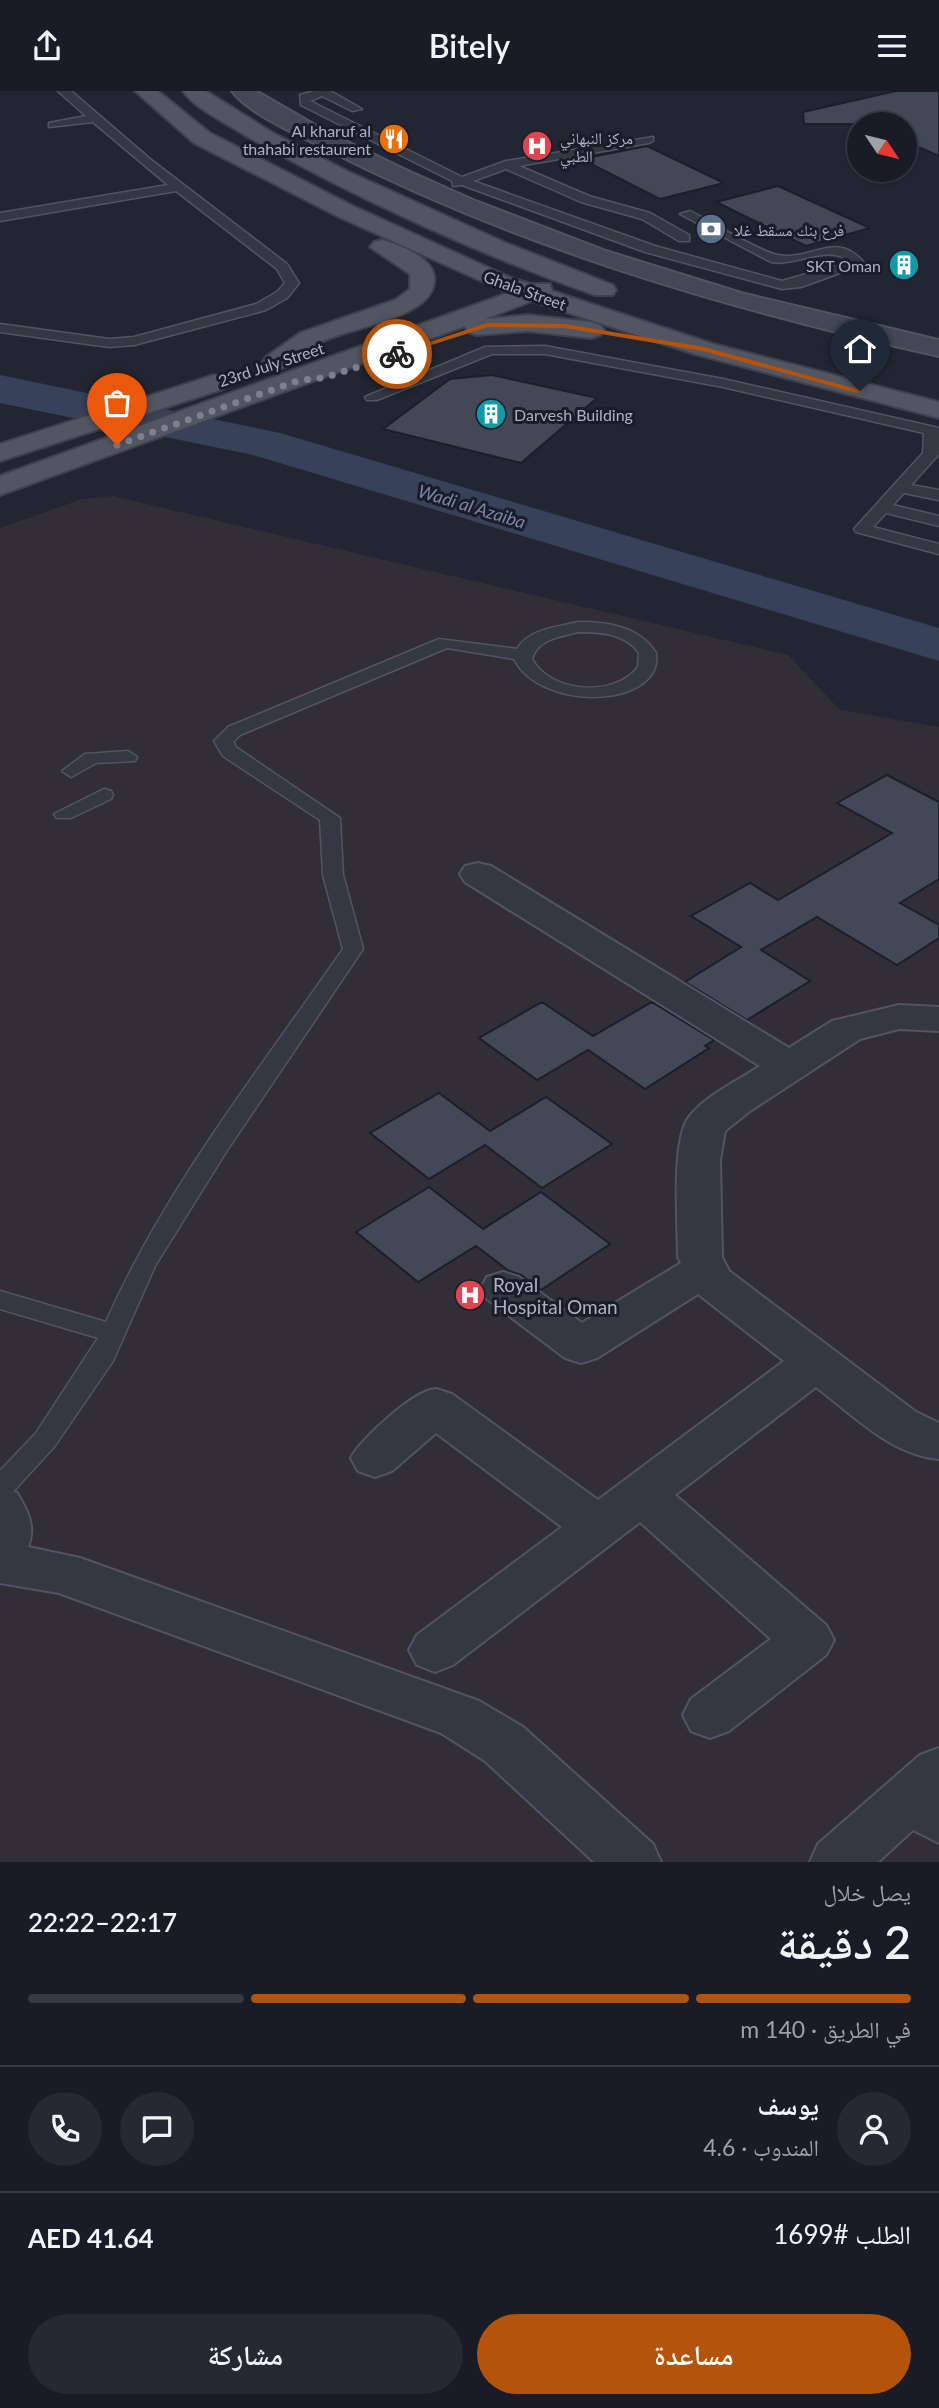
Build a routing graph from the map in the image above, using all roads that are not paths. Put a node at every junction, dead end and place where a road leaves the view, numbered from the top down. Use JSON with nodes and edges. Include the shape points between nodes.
{"nodes":[{"id":1,"x":64,"y":91,"type":"edge"},
{"id":2,"x":145,"y":91,"type":"edge"},
{"id":3,"x":193,"y":91,"type":"edge"},
{"id":4,"x":242,"y":91,"type":"edge"},
{"id":5,"x":356,"y":109,"type":"dead end"},
{"id":6,"x":97,"y":118,"type":"junction"},
{"id":7,"x":53,"y":125,"type":"dead end"},
{"id":8,"x":202,"y":138,"type":"junction"},
{"id":9,"x":649,"y":139,"type":"dead end"},
{"id":10,"x":506,"y":165,"type":"junction"},
{"id":11,"x":461,"y":181,"type":"junction"},
{"id":12,"x":179,"y":187,"type":"junction"},
{"id":13,"x":432,"y":191,"type":"junction"},
{"id":14,"x":686,"y":214,"type":"dead end"},
{"id":15,"x":0,"y":217,"type":"edge"},
{"id":16,"x":710,"y":229,"type":"junction"},
{"id":17,"x":684,"y":238,"type":"junction"},
{"id":18,"x":650,"y":249,"type":"junction"},
{"id":19,"x":614,"y":262,"type":"junction"},
{"id":20,"x":538,"y":267,"type":"junction"},
{"id":21,"x":566,"y":277,"type":"junction"},
{"id":22,"x":502,"y":283,"type":"junction"},
{"id":23,"x":531,"y":293,"type":"junction"},
{"id":24,"x":658,"y":308,"type":"dead end"},
{"id":25,"x":0,"y":328,"type":"edge"},
{"id":26,"x":800,"y":348,"type":"dead end"},
{"id":27,"x":939,"y":348,"type":"edge"},
{"id":28,"x":704,"y":349,"type":"junction"},
{"id":29,"x":275,"y":363,"type":"junction"},
{"id":30,"x":297,"y":381,"type":"junction"},
{"id":31,"x":939,"y":385,"type":"edge"},
{"id":32,"x":372,"y":397,"type":"dead end"},
{"id":33,"x":886,"y":398,"type":"junction"},
{"id":34,"x":902,"y":424,"type":"junction"},
{"id":35,"x":936,"y":424,"type":"edge"},
{"id":36,"x":0,"y":453,"type":"edge"},
{"id":37,"x":935,"y":455,"type":"edge"},
{"id":38,"x":7,"y":483,"type":"edge"},
{"id":39,"x":900,"y":487,"type":"junction"},
{"id":40,"x":939,"y":495,"type":"edge"},
{"id":41,"x":882,"y":507,"type":"junction"},
{"id":42,"x":939,"y":521,"type":"edge"},
{"id":43,"x":939,"y":549,"type":"edge"},
{"id":44,"x":522,"y":655,"type":"junction"},
{"id":45,"x":128,"y":757,"type":"dead end"},
{"id":46,"x":71,"y":771,"type":"dead end"},
{"id":47,"x":104,"y":795,"type":"dead end"},
{"id":48,"x":64,"y":814,"type":"dead end"},
{"id":49,"x":478,"y":874,"type":"dead end"},
{"id":50,"x":939,"y":1019,"type":"edge"},
{"id":51,"x":789,"y":1066,"type":"junction"},
{"id":52,"x":705,"y":1269,"type":"junction"},
{"id":53,"x":503,"y":1288,"type":"dead end"},
{"id":54,"x":0,"y":1300,"type":"edge"},
{"id":55,"x":112,"y":1333,"type":"junction"},
{"id":56,"x":816,"y":1362,"type":"junction"},
{"id":57,"x":939,"y":1441,"type":"edge"},
{"id":58,"x":375,"y":1458,"type":"dead end"},
{"id":59,"x":0,"y":1489,"type":"edge"},
{"id":60,"x":641,"y":1495,"type":"junction"},
{"id":61,"x":0,"y":1507,"type":"edge"},
{"id":62,"x":598,"y":1527,"type":"junction"},
{"id":63,"x":0,"y":1553,"type":"edge"},
{"id":64,"x":0,"y":1563,"type":"edge"},
{"id":65,"x":435,"y":1650,"type":"dead end"},
{"id":66,"x":710,"y":1715,"type":"dead end"},
{"id":67,"x":930,"y":1795,"type":"edge"},
{"id":68,"x":633,"y":1862,"type":"edge"},
{"id":69,"x":838,"y":1862,"type":"edge"}],
"edges":[{"from":1,"to":6,"type":"lane"},
{"from":2,"to":8,"type":"main road","name":"Ghala Street"},
{"from":3,"to":20,"type":"main road","name":"Ghala Street","via":[[307,160]]},
{"from":4,"to":13,"type":"street","via":[[319,137]]},
{"from":5,"to":11,"type":"lane","via":[[323,92],[304,97],[305,103]]},
{"from":6,"to":7,"type":"lane"},
{"from":6,"to":12,"type":"lane"},
{"from":8,"to":22,"type":"main road","name":"Ghala Street","via":[[346,212]]},
{"from":8,"to":29,"type":"main road","via":[[259,185],[407,259],[422,272],[422,291],[404,305],[309,338]]},
{"from":9,"to":10,"type":"lane"},
{"from":10,"to":11,"type":"lane"},
{"from":10,"to":17,"type":"lane","via":[[585,198],[646,216]]},
{"from":11,"to":13,"type":"lane"},
{"from":11,"to":18,"type":"lane"},
{"from":12,"to":15,"type":"lane"},
{"from":12,"to":25,"type":"lane","via":[[282,267],[292,283],[282,295],[261,307],[134,341],[99,342]]},
{"from":13,"to":19,"type":"street"},
{"from":14,"to":16,"type":"lane"},
{"from":16,"to":17,"type":"lane"},
{"from":16,"to":18,"type":"lane","via":[[776,259],[789,261],[834,251],[849,255],[858,264],[782,285]]},
{"from":17,"to":18,"type":"lane"},
{"from":18,"to":19,"type":"lane"},
{"from":19,"to":27,"type":"street","via":[[849,329]]},
{"from":20,"to":21,"type":"main road","name":"Ghala Street"},
{"from":20,"to":22,"type":"main road","name":"23rd July Street"},
{"from":21,"to":23,"type":"main road","name":"23rd July Street"},
{"from":21,"to":24,"type":"main road","name":"Ghala Street"},
{"from":22,"to":23,"type":"main road","name":"Ghala Street"},
{"from":22,"to":29,"type":"main road","name":"23rd July Street"},
{"from":23,"to":28,"type":"main road","name":"Ghala Street"},
{"from":23,"to":30,"type":"main road","name":"23rd July Street"},
{"from":26,"to":31,"type":"main road"},
{"from":28,"to":30,"type":"main road","via":[[565,326],[509,323],[472,328],[327,377]]},
{"from":28,"to":33,"type":"main road","name":"Ghala Street"},
{"from":29,"to":36,"type":"main road","name":"23rd July Street"},
{"from":30,"to":38,"type":"main road","name":"23rd July Street"},
{"from":32,"to":34,"type":"lane","via":[[490,350],[545,350],[723,383]]},
{"from":33,"to":34,"type":"main road"},
{"from":33,"to":35,"type":"main road","name":"Ghala Street"},
{"from":34,"to":35,"type":"lane"},
{"from":35,"to":37,"type":"lane"},
{"from":37,"to":39,"type":"lane"},
{"from":39,"to":40,"type":"lane"},
{"from":39,"to":41,"type":"lane"},
{"from":41,"to":42,"type":"lane"},
{"from":41,"to":43,"type":"lane","via":[[862,529]]},
{"from":44,"to":44,"type":"lane","via":[[523,666],[544,684],[582,692],[602,692],[636,681],[650,661],[635,639],[599,627],[557,629],[527,645]]},
{"from":44,"to":55,"type":"lane","via":[[445,643],[234,730],[223,741],[230,752],[330,818],[333,875],[353,949],[143,1265]]},
{"from":45,"to":46,"type":"lane","via":[[92,758]]},
{"from":47,"to":48,"type":"lane"},
{"from":49,"to":51,"type":"street"},
{"from":50,"to":51,"type":"street","via":[[898,1017],[846,1030]]},
{"from":51,"to":52,"type":"street","via":[[705,1125],[699,1160],[700,1257]]},
{"from":52,"to":53,"type":"street","via":[[581,1346]]},
{"from":52,"to":56,"type":"street","via":[[711,1281]]},
{"from":54,"to":55,"type":"lane"},
{"from":55,"to":59,"type":"lane","via":[[104,1354],[45,1440]]},
{"from":56,"to":57,"type":"street","via":[[899,1425]]},
{"from":56,"to":60,"type":"street"},
{"from":58,"to":62,"type":"street","via":[[435,1407]]},
{"from":60,"to":62,"type":"street"},
{"from":60,"to":66,"type":"street","via":[[808,1640]]},
{"from":61,"to":63,"type":"street","via":[[8,1521],[8,1535]]},
{"from":62,"to":65,"type":"street"},
{"from":64,"to":68,"type":"street","via":[[62,1573],[460,1717],[503,1744]]},
{"from":67,"to":69,"type":"street"}]}
